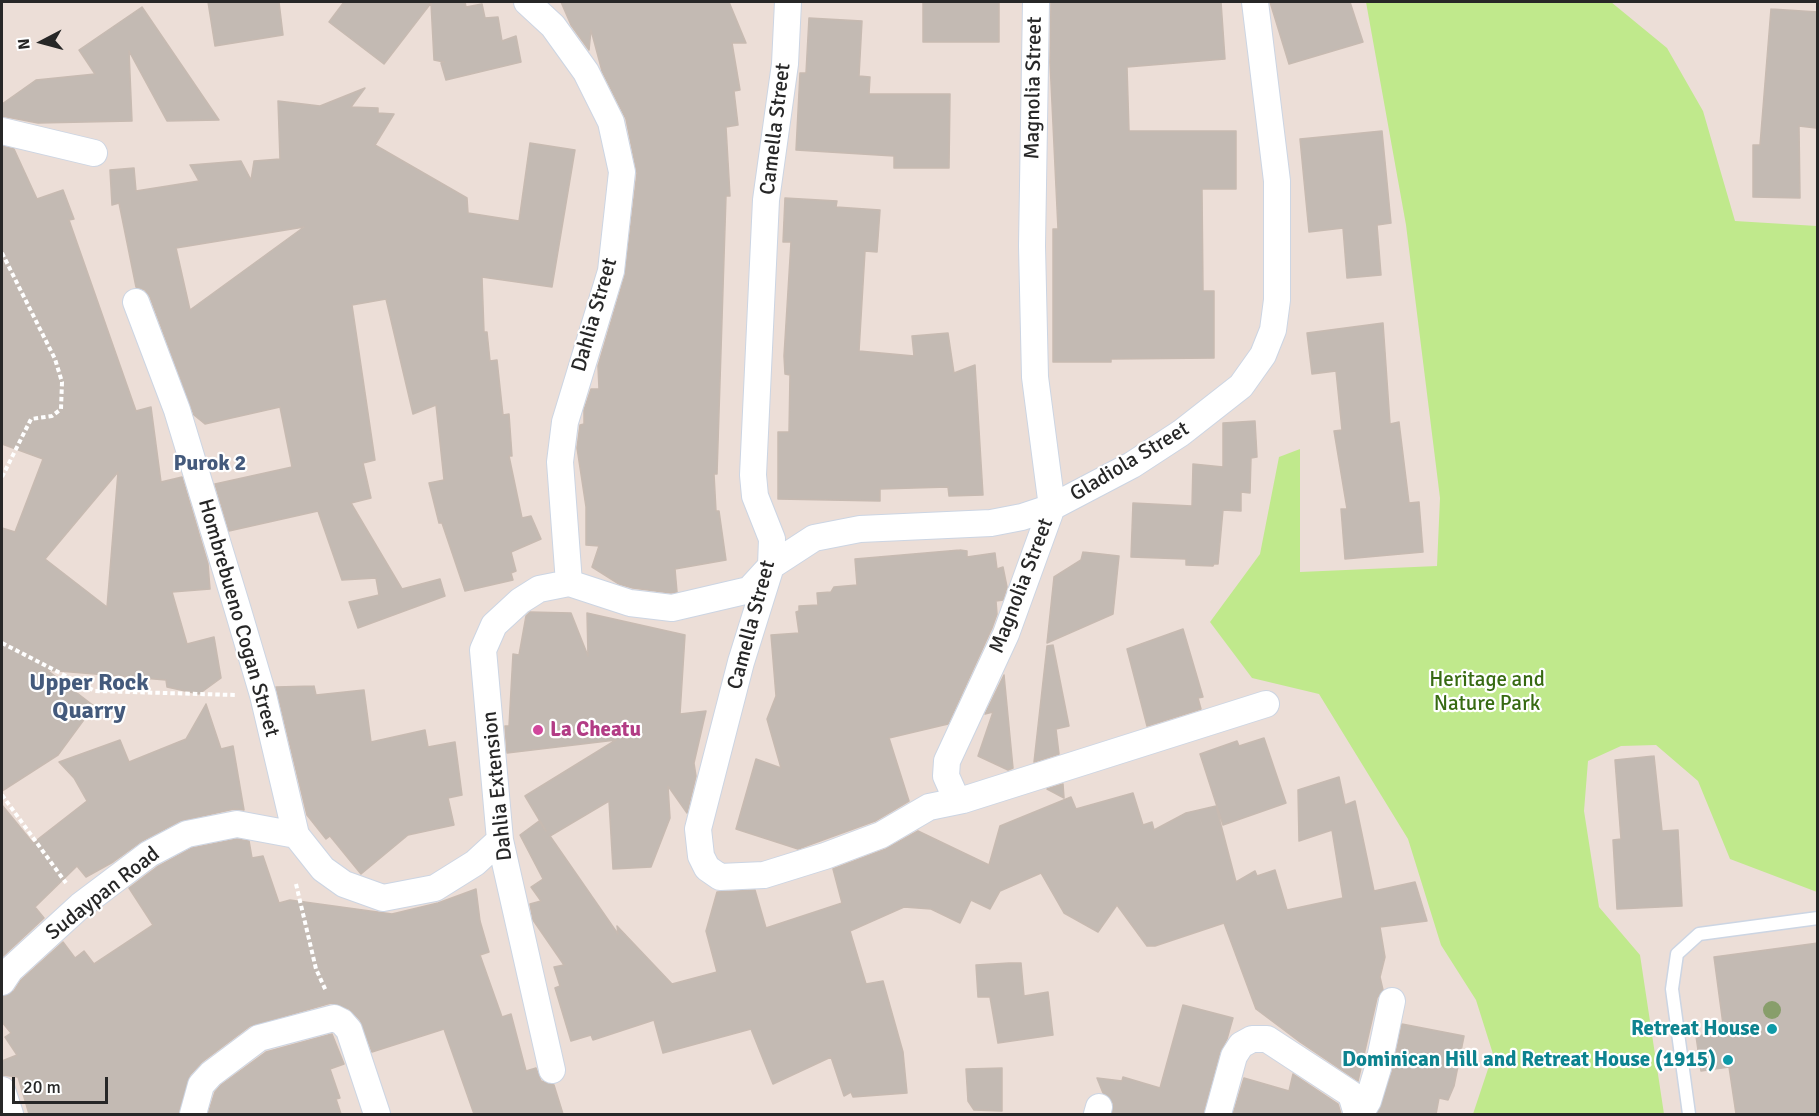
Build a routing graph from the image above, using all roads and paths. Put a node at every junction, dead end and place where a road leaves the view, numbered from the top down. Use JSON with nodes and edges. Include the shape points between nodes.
{"nodes":[{"id":1,"x":527,"y":2,"type":"edge"},
{"id":2,"x":788,"y":2,"type":"edge"},
{"id":3,"x":1036,"y":2,"type":"edge"},
{"id":4,"x":1256,"y":2,"type":"edge"},
{"id":5,"x":2,"y":131,"type":"edge"},
{"id":6,"x":94,"y":153,"type":"dead end"},
{"id":7,"x":2,"y":253,"type":"edge"},
{"id":8,"x":136,"y":302,"type":"dead end"},
{"id":9,"x":2,"y":477,"type":"edge"},
{"id":10,"x":1052,"y":507,"type":"junction"},
{"id":11,"x":771,"y":566,"type":"junction"},
{"id":12,"x":569,"y":583,"type":"junction"},
{"id":13,"x":2,"y":643,"type":"edge"},
{"id":14,"x":262,"y":695,"type":"junction"},
{"id":15,"x":1266,"y":704,"type":"dead end"},
{"id":16,"x":2,"y":795,"type":"edge"},
{"id":17,"x":963,"y":800,"type":"junction"},
{"id":18,"x":297,"y":835,"type":"junction"},
{"id":19,"x":500,"y":840,"type":"junction"},
{"id":20,"x":296,"y":887,"type":"dead end"},
{"id":21,"x":81,"y":906,"type":"junction"},
{"id":22,"x":1818,"y":918,"type":"edge"},
{"id":23,"x":2,"y":982,"type":"edge"},
{"id":24,"x":1392,"y":1001,"type":"dead end"},
{"id":25,"x":334,"y":1018,"type":"junction"},
{"id":26,"x":552,"y":1070,"type":"dead end"},
{"id":27,"x":2,"y":1090,"type":"edge"},
{"id":28,"x":10,"y":1114,"type":"edge"},
{"id":29,"x":193,"y":1114,"type":"edge"},
{"id":30,"x":377,"y":1114,"type":"edge"},
{"id":31,"x":1218,"y":1114,"type":"edge"},
{"id":32,"x":1359,"y":1114,"type":"edge"},
{"id":33,"x":1689,"y":1114,"type":"edge"}],
"edges":[{"from":1,"to":12,"type":"street","name":"Dahlia Street","via":[[553,26],[586,72],[611,122],[622,172],[611,271],[565,422],[560,462]]},
{"from":2,"to":11,"type":"street","name":"Camella Street","via":[[785,64],[766,200],[753,464],[755,496],[772,539]]},
{"from":3,"to":10,"type":"street","name":"Magnolia Street","via":[[1032,246],[1035,376]]},
{"from":4,"to":10,"type":"street","name":"Gladiola Street","via":[[1277,181],[1277,300],[1273,330],[1263,355],[1241,386],[1181,433],[1132,465]]},
{"from":5,"to":6,"type":"street"},
{"from":7,"to":9,"type":"path","via":[[62,382],[61,409],[52,416],[32,419]]},
{"from":8,"to":14,"type":"street","name":"Hombrebueno Cogan Street","via":[[177,410]]},
{"from":10,"to":11,"type":"street","name":"Gladiola Street","via":[[991,523],[893,526],[832,534],[807,542]]},
{"from":10,"to":17,"type":"street","name":"Magnolia Street","via":[[1006,634],[947,761],[946,776],[954,794]]},
{"from":11,"to":12,"type":"street","name":"Gladiola Street","via":[[749,590],[672,608],[630,603]]},
{"from":11,"to":17,"type":"street","name":"Camella Street","via":[[741,662],[699,829],[701,855],[707,868],[720,877],[764,875],[881,835],[929,807]]},
{"from":12,"to":19,"type":"street","name":"Dahlia Extension","via":[[539,589],[520,601],[494,626],[483,650]]},
{"from":13,"to":14,"type":"path","via":[[95,691]]},
{"from":14,"to":18,"type":"street","name":"Hombrebueno Cogan Street"},
{"from":15,"to":17,"type":"street"},
{"from":16,"to":21,"type":"path"},
{"from":18,"to":19,"type":"street","via":[[323,869],[344,884],[383,898],[435,888],[475,863]]},
{"from":18,"to":21,"type":"street","name":"Sudaypan Road","via":[[237,824],[187,834],[149,854]]},
{"from":19,"to":26,"type":"street","name":"Dahlia Extension"},
{"from":20,"to":25,"type":"path","via":[[316,969]]},
{"from":21,"to":23,"type":"street","name":"Sudaypan Road","via":[[10,970]]},
{"from":22,"to":33,"type":"lane","via":[[1699,934],[1677,954],[1672,989]]},
{"from":24,"to":32,"type":"street","via":[[1378,1068],[1368,1101]]},
{"from":25,"to":29,"type":"street","via":[[259,1038],[201,1084]]},
{"from":25,"to":30,"type":"street","via":[[349,1030]]},
{"from":27,"to":28,"type":"street"},
{"from":31,"to":32,"type":"street","via":[[1234,1056],[1241,1045],[1260,1038],[1351,1094]]}]}
